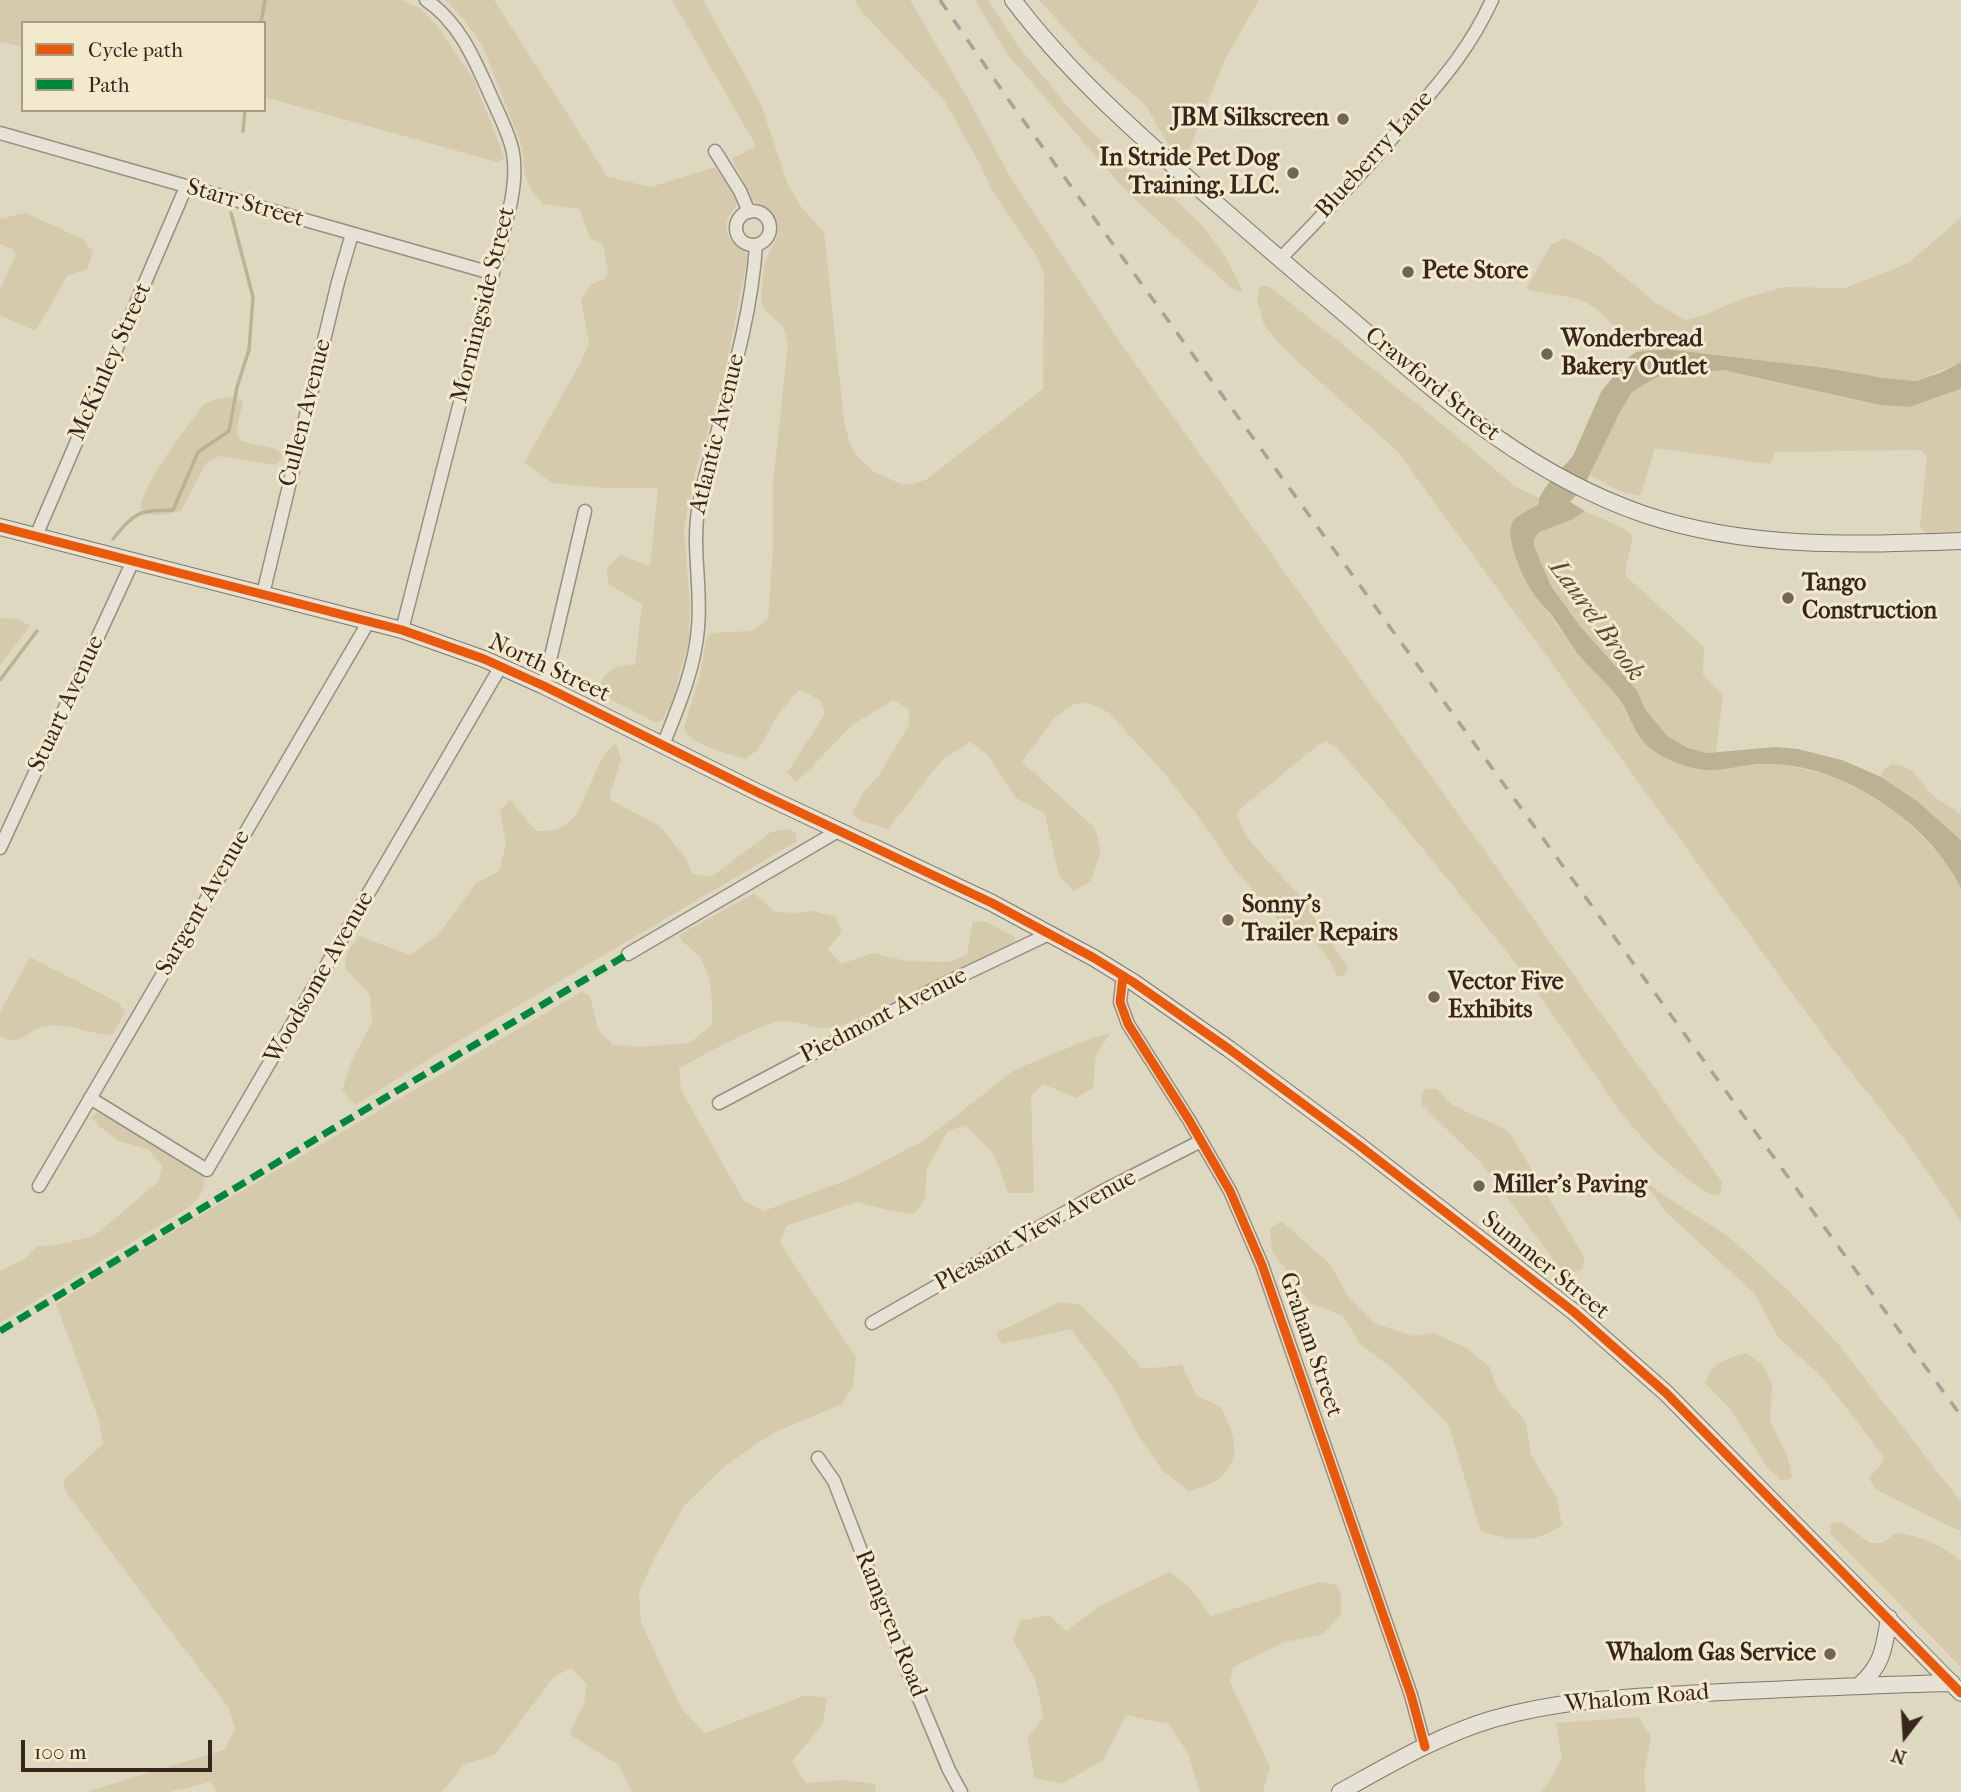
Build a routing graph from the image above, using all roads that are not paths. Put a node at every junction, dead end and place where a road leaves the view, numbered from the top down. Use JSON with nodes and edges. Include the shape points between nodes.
{"nodes":[{"id":1,"x":426,"y":0,"type":"edge"},
{"id":2,"x":1013,"y":0,"type":"edge"},
{"id":3,"x":1492,"y":0,"type":"edge"},
{"id":4,"x":0,"y":134,"type":"edge"},
{"id":5,"x":715,"y":151,"type":"dead end"},
{"id":6,"x":186,"y":187,"type":"junction"},
{"id":7,"x":749,"y":212,"type":"junction"},
{"id":8,"x":352,"y":234,"type":"junction"},
{"id":9,"x":757,"y":245,"type":"junction"},
{"id":10,"x":1280,"y":259,"type":"junction"},
{"id":11,"x":491,"y":273,"type":"junction"},
{"id":12,"x":585,"y":511,"type":"dead end"},
{"id":13,"x":0,"y":527,"type":"edge"},
{"id":14,"x":36,"y":536,"type":"junction"},
{"id":15,"x":1961,"y":541,"type":"edge"},
{"id":16,"x":133,"y":561,"type":"junction"},
{"id":17,"x":263,"y":594,"type":"junction"},
{"id":18,"x":369,"y":621,"type":"junction"},
{"id":19,"x":402,"y":630,"type":"junction"},
{"id":20,"x":501,"y":666,"type":"junction"},
{"id":21,"x":544,"y":686,"type":"junction"},
{"id":22,"x":663,"y":745,"type":"junction"},
{"id":23,"x":838,"y":831,"type":"junction"},
{"id":24,"x":0,"y":848,"type":"edge"},
{"id":25,"x":1051,"y":933,"type":"junction"},
{"id":26,"x":628,"y":954,"type":"dead end"},
{"id":27,"x":1123,"y":976,"type":"junction"},
{"id":28,"x":90,"y":1098,"type":"junction"},
{"id":29,"x":719,"y":1102,"type":"dead end"},
{"id":30,"x":1201,"y":1141,"type":"junction"},
{"id":31,"x":39,"y":1186,"type":"dead end"},
{"id":32,"x":873,"y":1323,"type":"dead end"},
{"id":33,"x":818,"y":1458,"type":"dead end"},
{"id":34,"x":1889,"y":1618,"type":"junction"},
{"id":35,"x":1860,"y":1685,"type":"junction"},
{"id":36,"x":1956,"y":1688,"type":"edge"},
{"id":37,"x":1425,"y":1747,"type":"junction"},
{"id":38,"x":961,"y":1792,"type":"edge"},
{"id":39,"x":1340,"y":1792,"type":"edge"}],
"edges":[{"from":1,"to":11,"type":"street","name":"Morningside Street","via":[[470,51],[513,152],[511,202]]},
{"from":2,"to":10,"type":"main road","name":"Crawford Street","via":[[1106,104]]},
{"from":3,"to":10,"type":"street","name":"Blueberry Lane","via":[[1467,47],[1361,175]]},
{"from":4,"to":6,"type":"street","name":"Starr Street"},
{"from":5,"to":7,"type":"street","name":"Atlantic Avenue"},
{"from":6,"to":8,"type":"street","name":"Starr Street"},
{"from":6,"to":14,"type":"street","name":"McKinley Street"},
{"from":7,"to":9,"type":"street","name":"Atlantic Avenue","via":[[764,216],[769,225],[765,239]]},
{"from":7,"to":9,"type":"street","via":[[740,217],[736,232],[746,244]]},
{"from":8,"to":11,"type":"street","name":"Starr Street"},
{"from":8,"to":17,"type":"street","name":"Cullen Avenue"},
{"from":9,"to":22,"type":"street","name":"Atlantic Avenue","via":[[743,336],[696,517],[696,640]]},
{"from":10,"to":15,"type":"main road","name":"Crawford Street","via":[[1502,443],[1594,493],[1659,519],[1742,537],[1821,544]]},
{"from":11,"to":19,"type":"street","name":"Morningside Street"},
{"from":12,"to":21,"type":"street"},
{"from":13,"to":14,"type":"main road","name":"North Street"},
{"from":14,"to":16,"type":"main road","name":"North Street"},
{"from":16,"to":17,"type":"main road","name":"North Street"},
{"from":16,"to":24,"type":"street","name":"Stuart Avenue"},
{"from":17,"to":18,"type":"main road","name":"North Street"},
{"from":18,"to":19,"type":"main road","name":"North Street"},
{"from":18,"to":28,"type":"street","name":"Sargent Avenue"},
{"from":19,"to":20,"type":"main road","name":"North Street"},
{"from":20,"to":21,"type":"main road","name":"North Street"},
{"from":20,"to":28,"type":"street","name":"Woodsome Avenue","via":[[207,1170]]},
{"from":21,"to":22,"type":"main road","name":"North Street"},
{"from":22,"to":23,"type":"main road","name":"North Street"},
{"from":23,"to":25,"type":"main road","name":"North Street"},
{"from":23,"to":26,"type":"street"},
{"from":25,"to":27,"type":"main road","name":"Summer Street"},
{"from":25,"to":29,"type":"street","name":"Piedmont Avenue"},
{"from":27,"to":30,"type":"street","name":"Graham Street","via":[[1120,1002],[1128,1024]]},
{"from":27,"to":34,"type":"main road","name":"Summer Street","via":[[1335,1127],[1574,1312],[1666,1393]]},
{"from":28,"to":31,"type":"street","name":"Sargent Avenue"},
{"from":30,"to":32,"type":"street","name":"Pleasant View Avenue","via":[[1101,1192]]},
{"from":30,"to":37,"type":"street","name":"Graham Street","via":[[1230,1191],[1262,1265]]},
{"from":33,"to":38,"type":"street","name":"Ramgren Road","via":[[834,1481],[910,1677]]},
{"from":34,"to":35,"type":"main road","via":[[1883,1655]]},
{"from":34,"to":36,"type":"main road","name":"Summer Street"},
{"from":35,"to":36,"type":"main road","name":"Whalom Road"},
{"from":35,"to":37,"type":"main road","name":"Whalom Road","via":[[1584,1701],[1493,1719]]},
{"from":37,"to":39,"type":"main road","name":"Whalom Road"}]}
